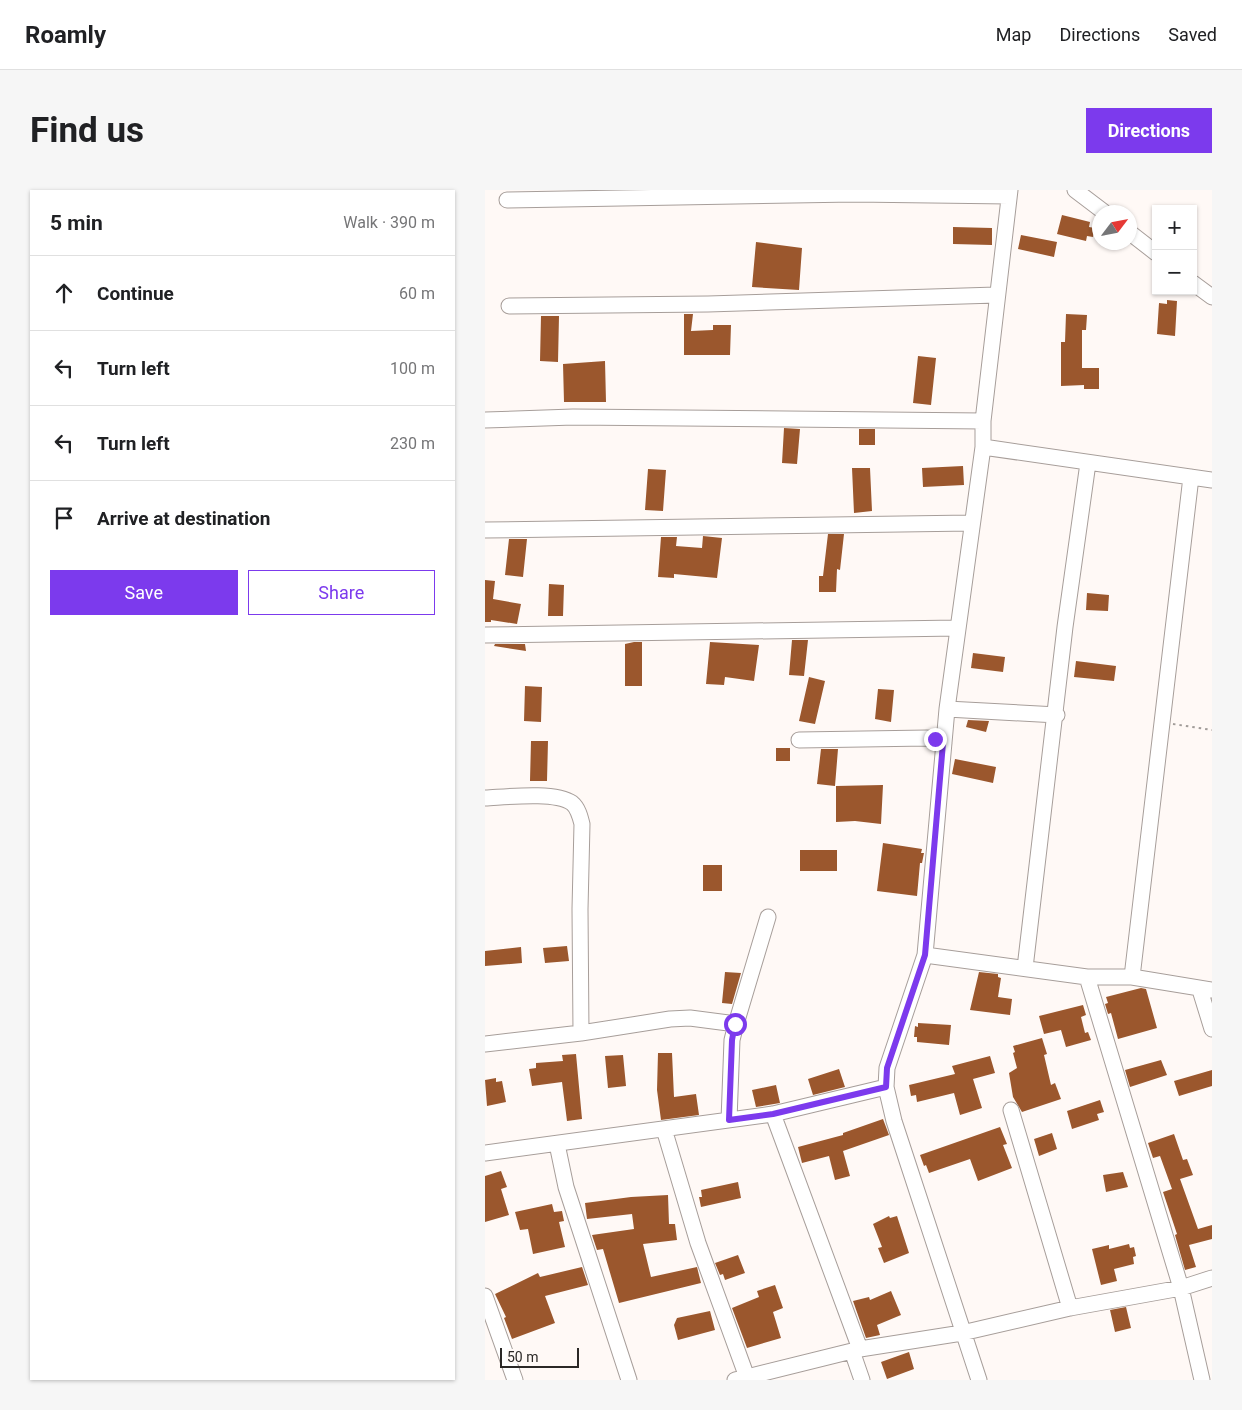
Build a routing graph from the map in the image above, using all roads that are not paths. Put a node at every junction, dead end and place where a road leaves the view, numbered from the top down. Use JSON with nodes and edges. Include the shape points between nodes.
{"nodes":[{"id":1,"x":1075,"y":190,"type":"edge"},
{"id":2,"x":1010,"y":193,"type":"edge"},
{"id":3,"x":507,"y":200,"type":"dead end"},
{"id":4,"x":1095,"y":205,"type":"edge"},
{"id":5,"x":1137,"y":238,"type":"edge"},
{"id":6,"x":1152,"y":250,"type":"edge"},
{"id":7,"x":1197,"y":286,"type":"edge"},
{"id":8,"x":996,"y":295,"type":"junction"},
{"id":9,"x":1212,"y":298,"type":"edge"},
{"id":10,"x":509,"y":306,"type":"dead end"},
{"id":11,"x":485,"y":420,"type":"edge"},
{"id":12,"x":983,"y":421,"type":"junction"},
{"id":13,"x":983,"y":447,"type":"junction"},
{"id":14,"x":1088,"y":463,"type":"junction"},
{"id":15,"x":1191,"y":477,"type":"junction"},
{"id":16,"x":1212,"y":480,"type":"edge"},
{"id":17,"x":971,"y":523,"type":"junction"},
{"id":18,"x":485,"y":530,"type":"edge"},
{"id":19,"x":957,"y":628,"type":"junction"},
{"id":20,"x":485,"y":636,"type":"edge"},
{"id":21,"x":947,"y":709,"type":"junction"},
{"id":22,"x":1057,"y":715,"type":"junction"},
{"id":23,"x":799,"y":740,"type":"dead end"},
{"id":24,"x":943,"y":743,"type":"junction"},
{"id":25,"x":485,"y":798,"type":"edge"},
{"id":26,"x":768,"y":917,"type":"dead end"},
{"id":27,"x":925,"y":955,"type":"junction"},
{"id":28,"x":1025,"y":968,"type":"junction"},
{"id":29,"x":1087,"y":977,"type":"junction"},
{"id":30,"x":1132,"y":977,"type":"junction"},
{"id":31,"x":1206,"y":990,"type":"edge"},
{"id":32,"x":735,"y":1024,"type":"junction"},
{"id":33,"x":1212,"y":1029,"type":"edge"},
{"id":34,"x":581,"y":1033,"type":"junction"},
{"id":35,"x":485,"y":1044,"type":"edge"},
{"id":36,"x":886,"y":1087,"type":"junction"},
{"id":37,"x":1011,"y":1110,"type":"dead end"},
{"id":38,"x":773,"y":1114,"type":"junction"},
{"id":39,"x":729,"y":1120,"type":"junction"},
{"id":40,"x":664,"y":1129,"type":"junction"},
{"id":41,"x":557,"y":1144,"type":"junction"},
{"id":42,"x":485,"y":1153,"type":"edge"},
{"id":43,"x":1212,"y":1278,"type":"edge"},
{"id":44,"x":1181,"y":1288,"type":"junction"},
{"id":45,"x":485,"y":1296,"type":"edge"},
{"id":46,"x":1070,"y":1308,"type":"junction"},
{"id":47,"x":963,"y":1332,"type":"junction"},
{"id":48,"x":856,"y":1350,"type":"junction"},
{"id":49,"x":743,"y":1379,"type":"edge"},
{"id":50,"x":515,"y":1380,"type":"edge"},
{"id":51,"x":629,"y":1380,"type":"edge"},
{"id":52,"x":861,"y":1380,"type":"edge"},
{"id":53,"x":979,"y":1380,"type":"edge"},
{"id":54,"x":1202,"y":1380,"type":"edge"}],
"edges":[{"from":1,"to":4,"type":"street"},
{"from":2,"to":3,"type":"street"},
{"from":2,"to":8,"type":"street"},
{"from":5,"to":6,"type":"street"},
{"from":7,"to":9,"type":"street"},
{"from":8,"to":10,"type":"street"},
{"from":8,"to":12,"type":"street"},
{"from":11,"to":12,"type":"street","via":[[573,417]]},
{"from":12,"to":13,"type":"street"},
{"from":13,"to":14,"type":"street"},
{"from":13,"to":17,"type":"street"},
{"from":14,"to":15,"type":"street"},
{"from":14,"to":22,"type":"street"},
{"from":15,"to":16,"type":"street"},
{"from":15,"to":30,"type":"street"},
{"from":17,"to":18,"type":"street"},
{"from":17,"to":19,"type":"street"},
{"from":19,"to":20,"type":"street"},
{"from":19,"to":21,"type":"street"},
{"from":21,"to":22,"type":"street"},
{"from":21,"to":24,"type":"street"},
{"from":22,"to":28,"type":"street"},
{"from":23,"to":24,"type":"street","via":[[893,737],[927,738]]},
{"from":24,"to":27,"type":"street"},
{"from":25,"to":34,"type":"street","via":[[541,796],[566,800],[580,814]]},
{"from":26,"to":32,"type":"street"},
{"from":27,"to":28,"type":"street"},
{"from":27,"to":36,"type":"street","via":[[887,1068]]},
{"from":28,"to":29,"type":"street"},
{"from":29,"to":30,"type":"street"},
{"from":29,"to":44,"type":"street"},
{"from":30,"to":31,"type":"street"},
{"from":31,"to":33,"type":"street"},
{"from":32,"to":34,"type":"street","via":[[671,1019]]},
{"from":32,"to":39,"type":"street"},
{"from":34,"to":35,"type":"street"},
{"from":36,"to":38,"type":"street"},
{"from":36,"to":47,"type":"street","via":[[894,1121]]},
{"from":37,"to":46,"type":"street"},
{"from":38,"to":39,"type":"street"},
{"from":38,"to":48,"type":"street"},
{"from":39,"to":40,"type":"street"},
{"from":40,"to":41,"type":"street"},
{"from":40,"to":49,"type":"street"},
{"from":41,"to":42,"type":"street"},
{"from":41,"to":51,"type":"street","via":[[565,1187]]},
{"from":43,"to":44,"type":"street"},
{"from":44,"to":46,"type":"street"},
{"from":44,"to":54,"type":"street"},
{"from":45,"to":50,"type":"street"},
{"from":46,"to":47,"type":"street"},
{"from":47,"to":48,"type":"street"},
{"from":47,"to":53,"type":"street"},
{"from":48,"to":49,"type":"street"},
{"from":48,"to":52,"type":"street"}]}
